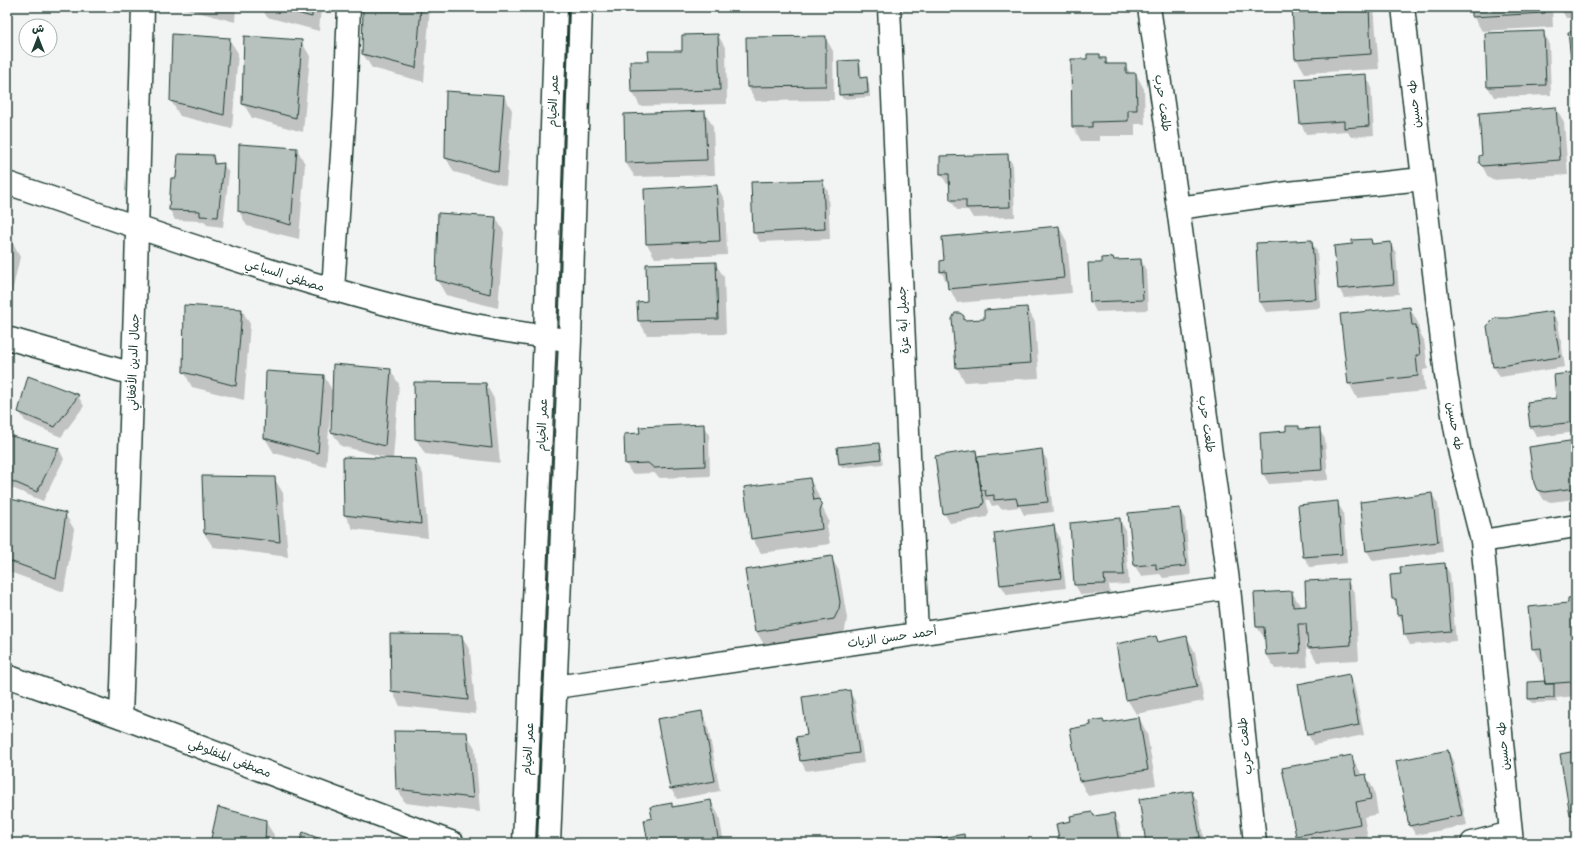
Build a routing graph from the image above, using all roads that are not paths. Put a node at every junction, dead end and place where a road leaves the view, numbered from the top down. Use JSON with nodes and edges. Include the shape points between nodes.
{"nodes":[{"id":1,"x":143,"y":7,"type":"edge"},
{"id":2,"x":349,"y":7,"type":"edge"},
{"id":3,"x":556,"y":7,"type":"edge"},
{"id":4,"x":581,"y":7,"type":"edge"},
{"id":5,"x":889,"y":7,"type":"edge"},
{"id":6,"x":1149,"y":7,"type":"edge"},
{"id":7,"x":1403,"y":7,"type":"edge"},
{"id":8,"x":1422,"y":179,"type":"junction"},
{"id":9,"x":7,"y":183,"type":"edge"},
{"id":10,"x":1178,"y":208,"type":"junction"},
{"id":11,"x":138,"y":227,"type":"junction"},
{"id":12,"x":333,"y":290,"type":"junction"},
{"id":13,"x":545,"y":336,"type":"junction"},
{"id":14,"x":7,"y":338,"type":"edge"},
{"id":15,"x":570,"y":340,"type":"junction"},
{"id":16,"x":133,"y":374,"type":"junction"},
{"id":17,"x":1576,"y":526,"type":"edge"},
{"id":18,"x":1482,"y":542,"type":"junction"},
{"id":19,"x":1229,"y":588,"type":"junction"},
{"id":20,"x":917,"y":634,"type":"junction"},
{"id":21,"x":7,"y":676,"type":"edge"},
{"id":22,"x":556,"y":686,"type":"junction"},
{"id":23,"x":121,"y":717,"type":"junction"},
{"id":24,"x":1511,"y":838,"type":"edge"},
{"id":25,"x":453,"y":843,"type":"edge"},
{"id":26,"x":524,"y":843,"type":"edge"},
{"id":27,"x":549,"y":843,"type":"edge"},
{"id":28,"x":1255,"y":843,"type":"edge"},
{"id":29,"x":1472,"y":843,"type":"edge"}],
"edges":[{"from":1,"to":11,"type":"street","name":"جمال الدين الأفغاني"},
{"from":2,"to":12,"type":"street"},
{"from":3,"to":13,"type":"street","name":"عمر الخيام"},
{"from":4,"to":15,"type":"street","name":"عمر الخيام"},
{"from":5,"to":20,"type":"street","name":"جميل أبة عزة"},
{"from":6,"to":10,"type":"street","name":"طلعت حرب"},
{"from":7,"to":8,"type":"street","name":"طه حسين"},
{"from":8,"to":10,"type":"street"},
{"from":8,"to":18,"type":"street","name":"طه حسين","via":[[1446,375],[1460,454]]},
{"from":9,"to":11,"type":"street","name":"مصطفى السباعي"},
{"from":10,"to":19,"type":"street","name":"طلعت حرب"},
{"from":11,"to":12,"type":"street","name":"مصطفى السباعي"},
{"from":11,"to":16,"type":"street","name":"جمال الدين الأفغاني"},
{"from":12,"to":13,"type":"street","name":"مصطفى السباعي","via":[[448,319]]},
{"from":13,"to":15,"type":"street","name":"مصطفى السباعي"},
{"from":13,"to":26,"type":"street","name":"عمر الخيام"},
{"from":14,"to":16,"type":"street"},
{"from":15,"to":22,"type":"street","name":"عمر الخيام"},
{"from":16,"to":23,"type":"street","name":"جمال الدين الأفغاني"},
{"from":17,"to":18,"type":"street"},
{"from":18,"to":24,"type":"street","name":"طه حسين"},
{"from":19,"to":20,"type":"street","name":"أحمد حسن الزيات"},
{"from":19,"to":28,"type":"street","name":"طلعت حرب"},
{"from":20,"to":22,"type":"street","name":"أحمد حسن الزيات"},
{"from":21,"to":23,"type":"street","name":"مصطفى المنفلوطي"},
{"from":22,"to":27,"type":"street","name":"عمر الخيام"},
{"from":23,"to":25,"type":"street","name":"مصطفى المنفلوطي"},
{"from":24,"to":29,"type":"street"}]}
